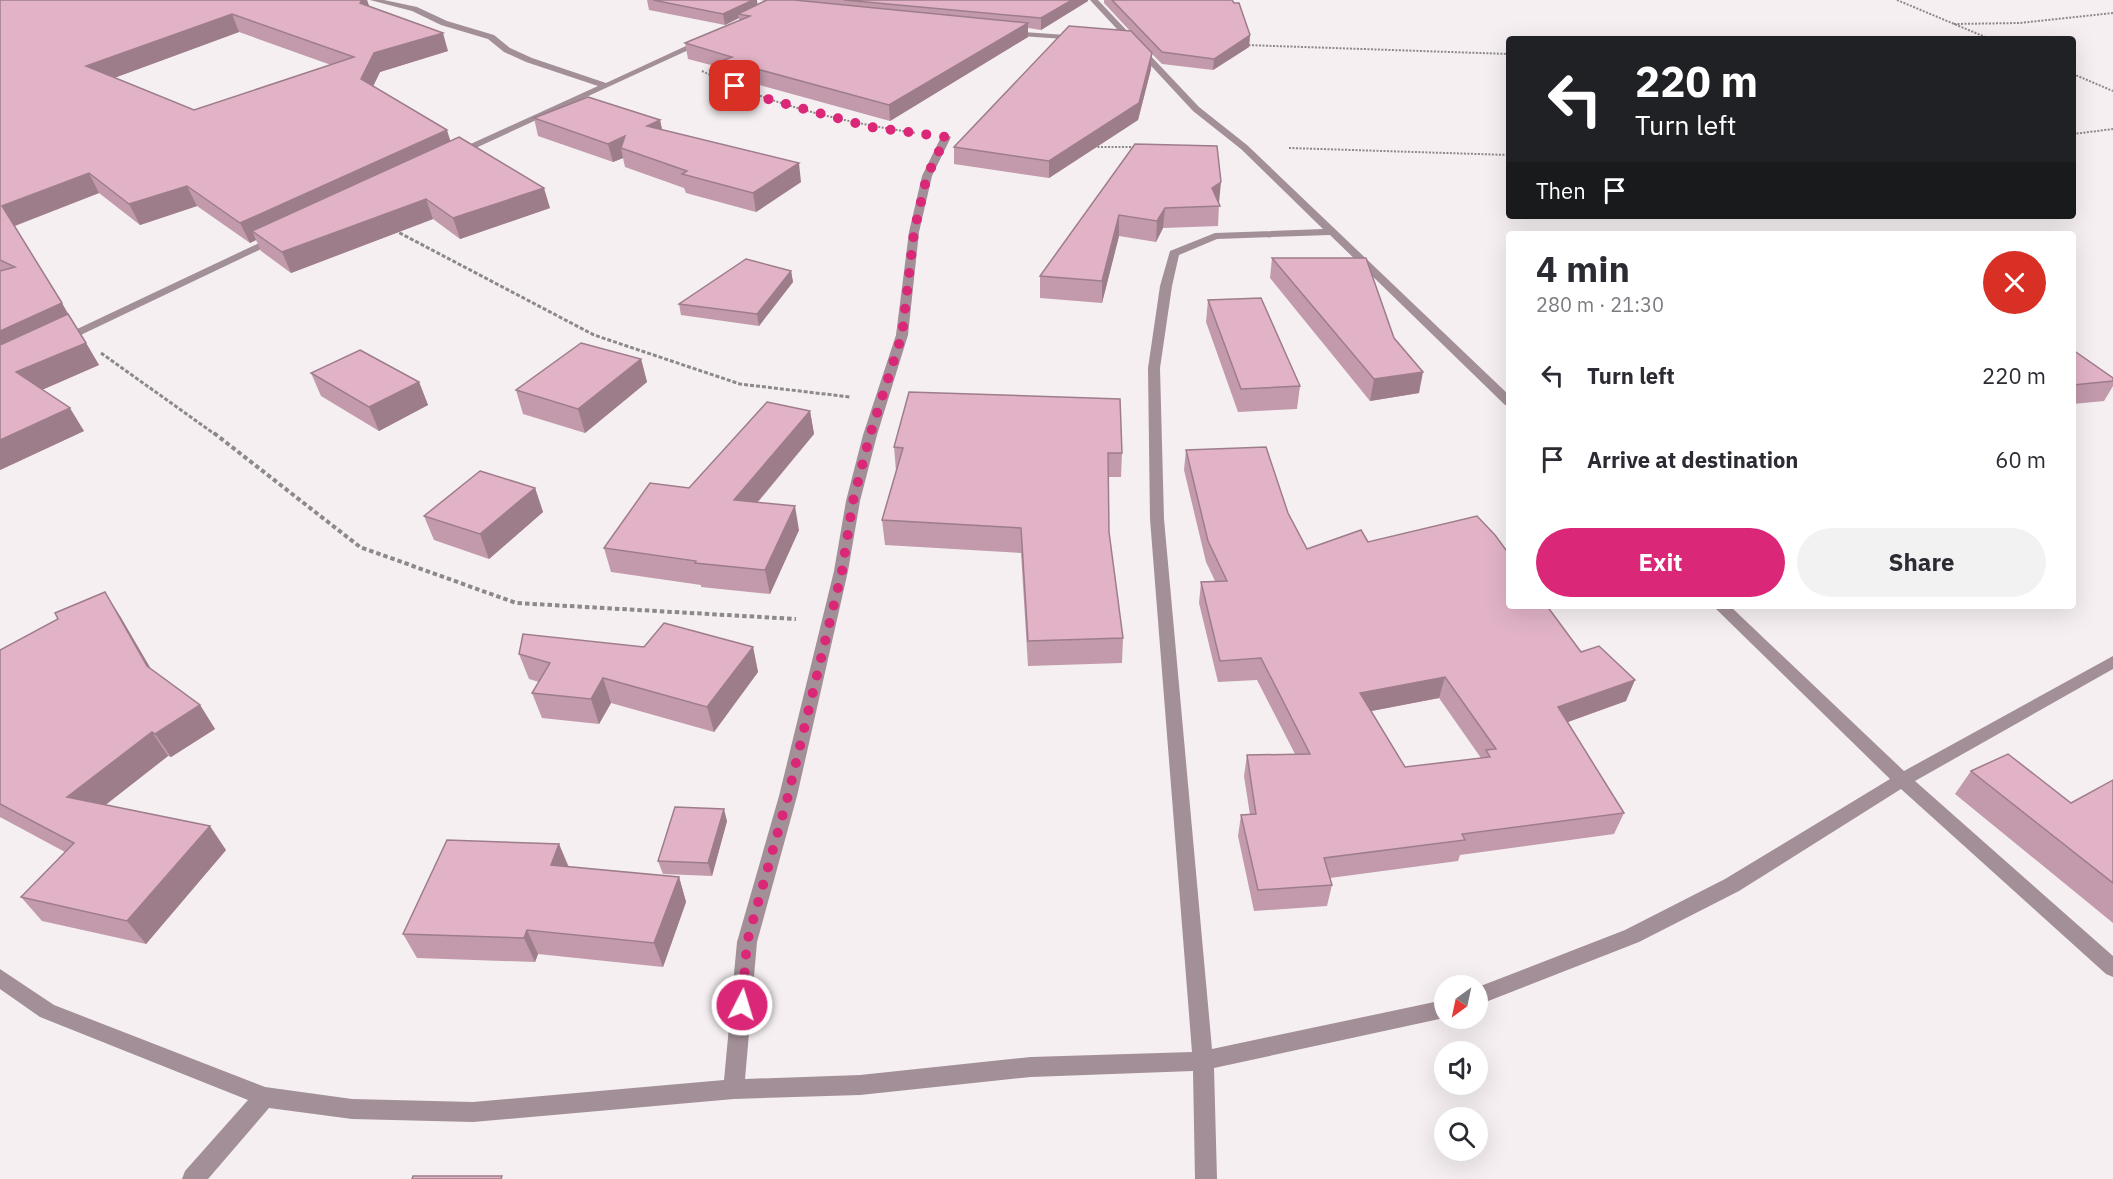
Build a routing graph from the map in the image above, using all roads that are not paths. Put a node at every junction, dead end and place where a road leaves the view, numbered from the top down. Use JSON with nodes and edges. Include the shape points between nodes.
{"nodes":[{"id":1,"x":374,"y":0,"type":"edge"},
{"id":2,"x":1094,"y":0,"type":"edge"},
{"id":3,"x":996,"y":32,"type":"edge"},
{"id":4,"x":711,"y":38,"type":"edge"},
{"id":5,"x":1088,"y":38,"type":"edge"},
{"id":6,"x":1122,"y":41,"type":"edge"},
{"id":7,"x":1134,"y":42,"type":"junction"},
{"id":8,"x":604,"y":85,"type":"junction"},
{"id":9,"x":946,"y":137,"type":"road end"},
{"id":10,"x":444,"y":160,"type":"edge"},
{"id":11,"x":1332,"y":232,"type":"junction"},
{"id":12,"x":284,"y":234,"type":"edge"},
{"id":13,"x":52,"y":343,"type":"edge"},
{"id":14,"x":1506,"y":399,"type":"edge"},
{"id":15,"x":1723,"y":609,"type":"edge"},
{"id":16,"x":2113,"y":662,"type":"edge"},
{"id":17,"x":1902,"y":780,"type":"junction"},
{"id":18,"x":2113,"y":968,"type":"edge"},
{"id":19,"x":0,"y":978,"type":"edge"},
{"id":20,"x":1488,"y":992,"type":"edge"},
{"id":21,"x":1434,"y":1011,"type":"edge"},
{"id":22,"x":1203,"y":1061,"type":"junction"},
{"id":23,"x":734,"y":1089,"type":"junction"},
{"id":24,"x":265,"y":1097,"type":"junction"},
{"id":25,"x":193,"y":1179,"type":"edge"},
{"id":26,"x":1206,"y":1179,"type":"edge"}],
"edges":[{"from":1,"to":8,"type":"street","via":[[414,9],[491,37],[528,60]]},
{"from":2,"to":7,"type":"street"},
{"from":3,"to":5,"type":"street"},
{"from":4,"to":8,"type":"street"},
{"from":6,"to":7,"type":"street"},
{"from":7,"to":11,"type":"street","via":[[1196,109],[1244,147]]},
{"from":8,"to":10,"type":"street"},
{"from":9,"to":23,"type":"street","via":[[927,176],[914,232],[902,335],[853,501],[842,571],[788,796],[747,942]]},
{"from":11,"to":14,"type":"street"},
{"from":11,"to":22,"type":"street","via":[[1215,236],[1174,253],[1166,286],[1154,368],[1157,519]]},
{"from":12,"to":13,"type":"street"},
{"from":15,"to":17,"type":"street"},
{"from":16,"to":17,"type":"street"},
{"from":17,"to":18,"type":"street"},
{"from":17,"to":20,"type":"street","via":[[1732,885],[1642,931]]},
{"from":19,"to":24,"type":"street","via":[[47,1011]]},
{"from":21,"to":22,"type":"street"},
{"from":22,"to":23,"type":"street","via":[[1031,1067],[860,1085]]},
{"from":22,"to":26,"type":"street"},
{"from":23,"to":24,"type":"street","via":[[473,1112],[352,1109]]},
{"from":24,"to":25,"type":"street"}]}
